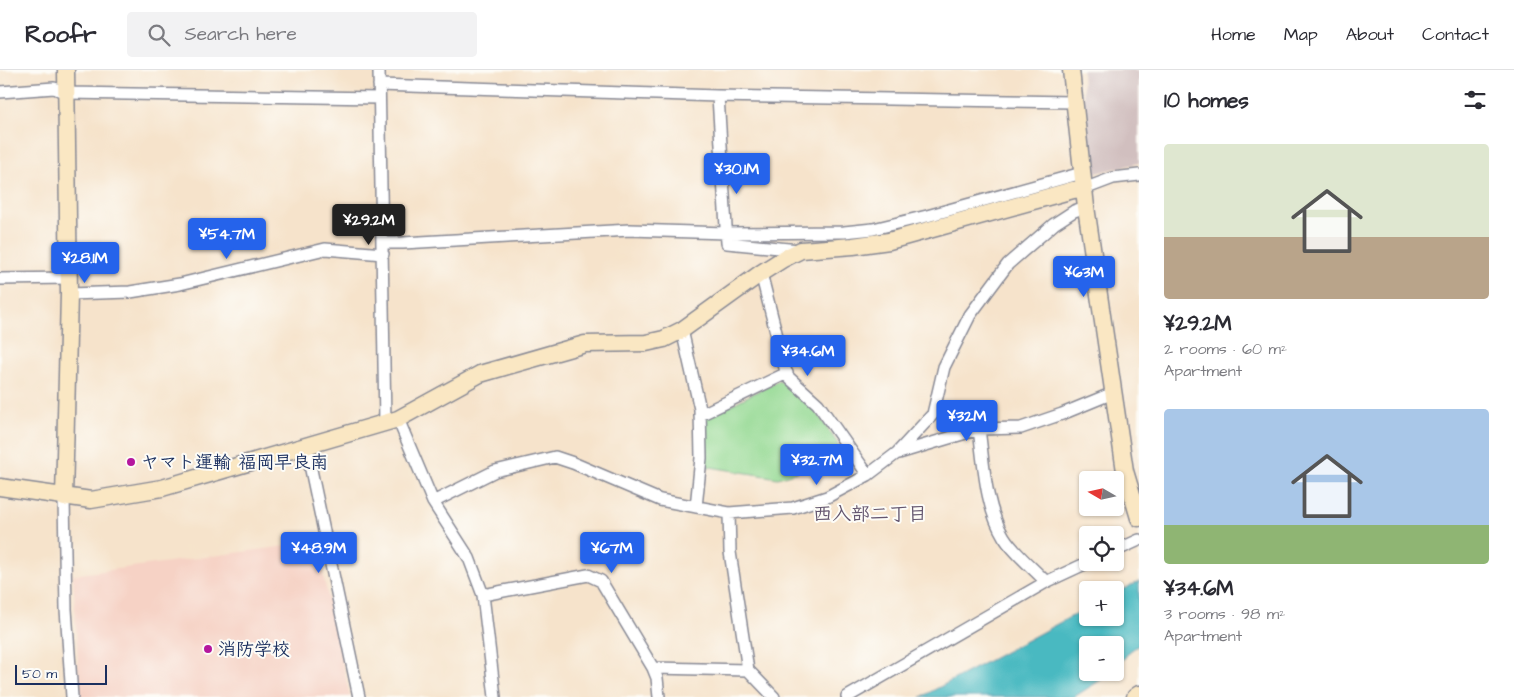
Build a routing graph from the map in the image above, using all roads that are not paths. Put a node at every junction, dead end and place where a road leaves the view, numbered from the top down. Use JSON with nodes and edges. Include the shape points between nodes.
{"nodes":[{"id":1,"x":66,"y":70,"type":"edge"},
{"id":2,"x":379,"y":70,"type":"edge"},
{"id":3,"x":1070,"y":70,"type":"edge"},
{"id":4,"x":379,"y":86,"type":"junction"},
{"id":5,"x":0,"y":92,"type":"edge"},
{"id":6,"x":66,"y":93,"type":"junction"},
{"id":7,"x":718,"y":96,"type":"junction"},
{"id":8,"x":380,"y":98,"type":"junction"},
{"id":9,"x":1073,"y":102,"type":"junction"},
{"id":10,"x":1139,"y":175,"type":"edge"},
{"id":11,"x":1083,"y":181,"type":"junction"},
{"id":12,"x":1086,"y":207,"type":"junction"},
{"id":13,"x":726,"y":233,"type":"junction"},
{"id":14,"x":383,"y":248,"type":"junction"},
{"id":15,"x":801,"y":250,"type":"junction"},
{"id":16,"x":761,"y":272,"type":"junction"},
{"id":17,"x":0,"y":279,"type":"edge"},
{"id":18,"x":69,"y":286,"type":"junction"},
{"id":19,"x":682,"y":330,"type":"junction"},
{"id":20,"x":787,"y":373,"type":"junction"},
{"id":21,"x":1113,"y":393,"type":"junction"},
{"id":22,"x":700,"y":415,"type":"junction"},
{"id":23,"x":392,"y":420,"type":"junction"},
{"id":24,"x":979,"y":429,"type":"junction"},
{"id":25,"x":306,"y":446,"type":"junction"},
{"id":26,"x":897,"y":453,"type":"junction"},
{"id":27,"x":868,"y":475,"type":"junction"},
{"id":28,"x":0,"y":487,"type":"edge"},
{"id":29,"x":64,"y":498,"type":"junction"},
{"id":30,"x":433,"y":502,"type":"junction"},
{"id":31,"x":696,"y":506,"type":"junction"},
{"id":32,"x":729,"y":513,"type":"junction"},
{"id":33,"x":1139,"y":518,"type":"edge"},
{"id":34,"x":1139,"y":540,"type":"edge"},
{"id":35,"x":1124,"y":547,"type":"edge"},
{"id":36,"x":1079,"y":567,"type":"edge"},
{"id":37,"x":1046,"y":582,"type":"junction"},
{"id":38,"x":483,"y":595,"type":"junction"},
{"id":39,"x":653,"y":668,"type":"junction"},
{"id":40,"x":748,"y":670,"type":"junction"},
{"id":41,"x":1139,"y":694,"type":"edge"},
{"id":42,"x":72,"y":697,"type":"edge"},
{"id":43,"x":359,"y":697,"type":"edge"},
{"id":44,"x":495,"y":697,"type":"edge"},
{"id":45,"x":659,"y":697,"type":"edge"},
{"id":46,"x":774,"y":697,"type":"edge"},
{"id":47,"x":846,"y":697,"type":"edge"},
{"id":48,"x":1135,"y":697,"type":"edge"}],
"edges":[{"from":1,"to":6,"type":"street"},
{"from":2,"to":4,"type":"street"},
{"from":3,"to":9,"type":"street"},
{"from":4,"to":7,"type":"street"},
{"from":4,"to":8,"type":"street"},
{"from":5,"to":6,"type":"street","via":[[54,88]]},
{"from":6,"to":8,"type":"street"},
{"from":6,"to":18,"type":"street"},
{"from":7,"to":9,"type":"street"},
{"from":7,"to":13,"type":"street"},
{"from":8,"to":14,"type":"street"},
{"from":9,"to":11,"type":"street"},
{"from":10,"to":11,"type":"street"},
{"from":11,"to":12,"type":"street"},
{"from":11,"to":13,"type":"street","via":[[873,229]]},
{"from":11,"to":15,"type":"street","via":[[1073,190],[889,241]]},
{"from":12,"to":21,"type":"street"},
{"from":12,"to":26,"type":"street","via":[[1054,224],[1008,264],[970,315],[944,367],[933,414]]},
{"from":13,"to":14,"type":"street","via":[[630,230],[403,243]]},
{"from":13,"to":15,"type":"street","via":[[727,243]]},
{"from":14,"to":18,"type":"street","via":[[325,250],[180,284],[130,292]]},
{"from":14,"to":23,"type":"street"},
{"from":15,"to":16,"type":"street"},
{"from":16,"to":19,"type":"street"},
{"from":16,"to":20,"type":"street"},
{"from":17,"to":18,"type":"street"},
{"from":18,"to":29,"type":"street"},
{"from":19,"to":22,"type":"street"},
{"from":19,"to":23,"type":"street","via":[[646,343],[585,344],[480,374]]},
{"from":20,"to":22,"type":"street"},
{"from":20,"to":27,"type":"street","via":[[818,404]]},
{"from":21,"to":24,"type":"street","via":[[1021,428]]},
{"from":21,"to":33,"type":"street","via":[[1125,471]]},
{"from":22,"to":31,"type":"street","via":[[701,458]]},
{"from":23,"to":25,"type":"street"},
{"from":23,"to":30,"type":"street"},
{"from":24,"to":26,"type":"street"},
{"from":24,"to":37,"type":"street","via":[[989,500],[995,519],[1005,538]]},
{"from":25,"to":29,"type":"street","via":[[162,488],[90,500]]},
{"from":25,"to":43,"type":"street"},
{"from":26,"to":27,"type":"street"},
{"from":27,"to":32,"type":"street","via":[[827,497],[793,508]]},
{"from":28,"to":29,"type":"street"},
{"from":29,"to":42,"type":"street"},
{"from":30,"to":31,"type":"street","via":[[495,471],[554,457],[660,500]]},
{"from":30,"to":38,"type":"street","via":[[469,558]]},
{"from":31,"to":32,"type":"street"},
{"from":32,"to":40,"type":"street","via":[[730,552]]},
{"from":34,"to":35,"type":"street"},
{"from":36,"to":37,"type":"street"},
{"from":37,"to":47,"type":"street"},
{"from":38,"to":39,"type":"street","via":[[588,575],[601,581]]},
{"from":38,"to":44,"type":"street"},
{"from":39,"to":40,"type":"street"},
{"from":39,"to":45,"type":"street"},
{"from":40,"to":46,"type":"street"},
{"from":41,"to":48,"type":"street"}]}
